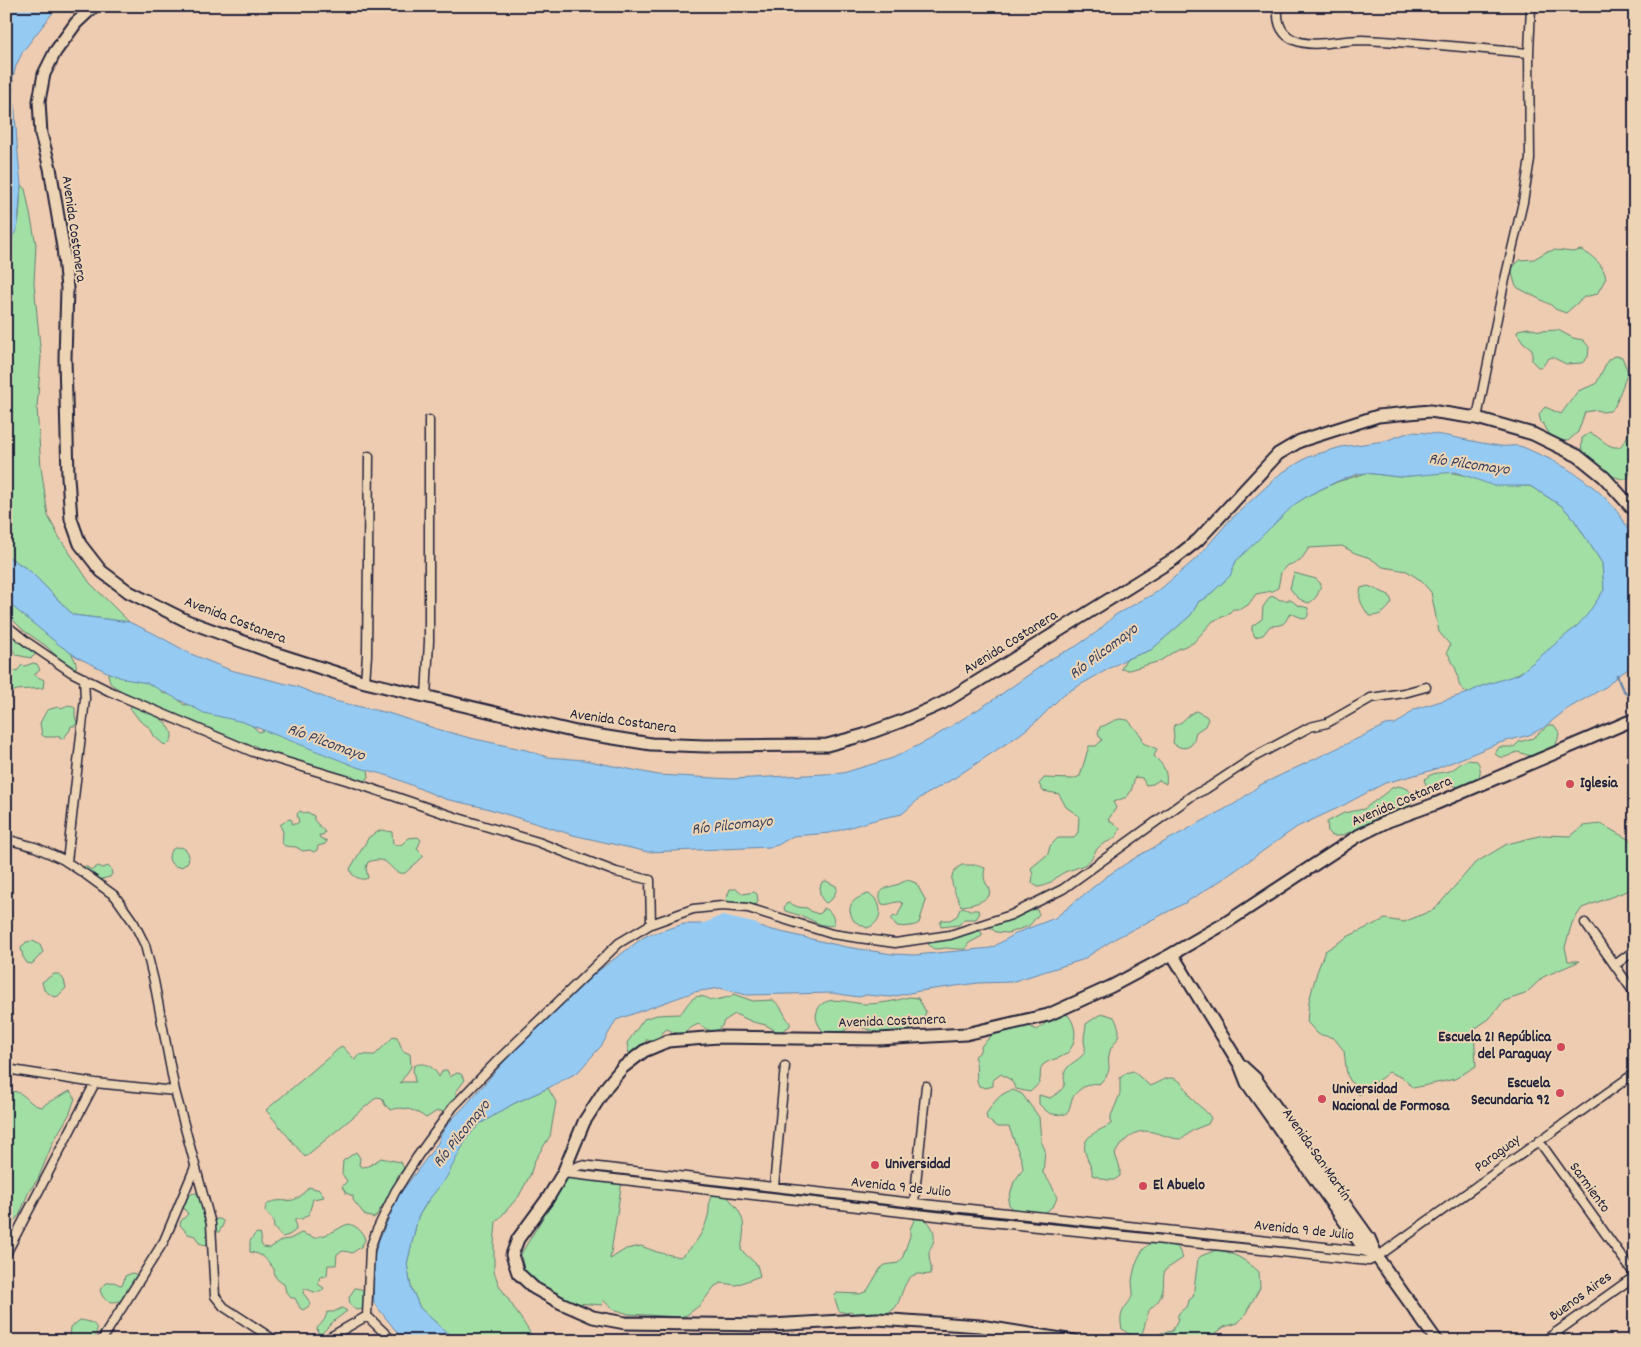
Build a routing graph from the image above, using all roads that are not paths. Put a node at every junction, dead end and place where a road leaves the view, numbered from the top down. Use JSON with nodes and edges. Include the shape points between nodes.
{"nodes":[{"id":1,"x":94,"y":6,"type":"edge"},
{"id":2,"x":1278,"y":6,"type":"edge"},
{"id":3,"x":1531,"y":6,"type":"edge"},
{"id":4,"x":1529,"y":53,"type":"junction"},
{"id":5,"x":1477,"y":418,"type":"junction"},
{"id":6,"x":429,"y":420,"type":"dead end"},
{"id":7,"x":369,"y":456,"type":"dead end"},
{"id":8,"x":1635,"y":510,"type":"edge"},
{"id":9,"x":6,"y":625,"type":"edge"},
{"id":10,"x":84,"y":678,"type":"junction"},
{"id":11,"x":365,"y":682,"type":"junction"},
{"id":12,"x":1426,"y":687,"type":"dead end"},
{"id":13,"x":426,"y":697,"type":"junction"},
{"id":14,"x":1635,"y":719,"type":"edge"},
{"id":15,"x":6,"y":839,"type":"edge"},
{"id":16,"x":68,"y":862,"type":"junction"},
{"id":17,"x":1585,"y":923,"type":"dead end"},
{"id":18,"x":651,"y":924,"type":"junction"},
{"id":19,"x":1635,"y":950,"type":"edge"},
{"id":20,"x":1172,"y":954,"type":"junction"},
{"id":21,"x":1615,"y":965,"type":"junction"},
{"id":22,"x":1635,"y":994,"type":"edge"},
{"id":23,"x":786,"y":1066,"type":"dead end"},
{"id":24,"x":6,"y":1069,"type":"edge"},
{"id":25,"x":1635,"y":1073,"type":"edge"},
{"id":26,"x":95,"y":1083,"type":"junction"},
{"id":27,"x":926,"y":1086,"type":"dead end"},
{"id":28,"x":175,"y":1092,"type":"junction"},
{"id":29,"x":1539,"y":1141,"type":"junction"},
{"id":30,"x":195,"y":1168,"type":"junction"},
{"id":31,"x":563,"y":1173,"type":"junction"},
{"id":32,"x":774,"y":1187,"type":"junction"},
{"id":33,"x":846,"y":1196,"type":"junction"},
{"id":34,"x":914,"y":1204,"type":"junction"},
{"id":35,"x":845,"y":1206,"type":"junction"},
{"id":36,"x":1138,"y":1227,"type":"junction"},
{"id":37,"x":1136,"y":1237,"type":"junction"},
{"id":38,"x":6,"y":1254,"type":"edge"},
{"id":39,"x":1377,"y":1257,"type":"junction"},
{"id":40,"x":1635,"y":1275,"type":"edge"},
{"id":41,"x":367,"y":1316,"type":"junction"},
{"id":42,"x":1556,"y":1332,"type":"junction"},
{"id":43,"x":101,"y":1341,"type":"edge"},
{"id":44,"x":276,"y":1341,"type":"edge"},
{"id":45,"x":323,"y":1341,"type":"edge"},
{"id":46,"x":393,"y":1341,"type":"edge"},
{"id":47,"x":1074,"y":1341,"type":"edge"},
{"id":48,"x":1436,"y":1341,"type":"edge"},
{"id":49,"x":1544,"y":1341,"type":"edge"},
{"id":50,"x":1562,"y":1341,"type":"edge"}],
"edges":[{"from":1,"to":11,"type":"street","name":"Avenida Costanera","via":[[76,23],[55,52],[44,74],[39,101],[41,134],[50,168],[67,288],[68,477],[71,519],[80,544],[101,572],[122,587],[187,621]]},
{"from":2,"to":4,"type":"street","via":[[1281,30],[1307,43],[1359,40]]},
{"from":3,"to":4,"type":"street"},
{"from":4,"to":5,"type":"street","via":[[1530,159]]},
{"from":5,"to":8,"type":"street","name":"Avenida Costanera","via":[[1533,434],[1578,456],[1604,477]]},
{"from":5,"to":13,"type":"street","name":"Avenida Costanera","via":[[1430,411],[1378,416],[1300,441],[1278,454],[1198,540],[1174,559],[943,703],[864,735],[827,745],[651,744],[576,732]]},
{"from":6,"to":13,"type":"street"},
{"from":7,"to":11,"type":"street"},
{"from":9,"to":10,"type":"street","via":[[70,672]]},
{"from":10,"to":16,"type":"street","via":[[85,699]]},
{"from":10,"to":18,"type":"street","via":[[253,752],[538,842],[616,872],[650,880]]},
{"from":11,"to":13,"type":"street","name":"Avenida Costanera"},
{"from":12,"to":18,"type":"street","via":[[1371,698],[1327,723],[1310,726],[1193,795],[1063,888],[1010,915],[950,936],[895,943],[832,934],[748,908],[722,906],[693,910]]},
{"from":14,"to":20,"type":"street","name":"Avenida Costanera","via":[[1358,836],[1224,924]]},
{"from":15,"to":16,"type":"street","via":[[35,847]]},
{"from":16,"to":28,"type":"street","via":[[114,896],[145,945]]},
{"from":17,"to":21,"type":"street"},
{"from":18,"to":41,"type":"street","via":[[619,943],[591,969],[453,1108],[395,1192],[376,1232],[370,1249]]},
{"from":19,"to":21,"type":"street"},
{"from":20,"to":31,"type":"street","name":"Avenida Costanera","via":[[1112,986],[1048,1014],[966,1034],[878,1039],[718,1037],[668,1041],[644,1051],[622,1068],[607,1086],[584,1122]]},
{"from":20,"to":39,"type":"street","name":"Avenida San Martín","via":[[1240,1065],[1246,1083],[1360,1243]]},
{"from":21,"to":22,"type":"street"},
{"from":23,"to":32,"type":"street"},
{"from":24,"to":26,"type":"street"},
{"from":25,"to":29,"type":"street","name":"Paraguay"},
{"from":26,"to":28,"type":"street"},
{"from":26,"to":38,"type":"street"},
{"from":27,"to":34,"type":"street"},
{"from":28,"to":30,"type":"street"},
{"from":29,"to":39,"type":"street","name":"Paraguay"},
{"from":29,"to":40,"type":"street","name":"Sarmiento"},
{"from":30,"to":43,"type":"street","via":[[164,1241]]},
{"from":30,"to":44,"type":"street","via":[[211,1224],[215,1296],[224,1307]]},
{"from":31,"to":32,"type":"street","name":"Avenida 9 de Julio","via":[[582,1165]]},
{"from":31,"to":35,"type":"street","name":"Avenida 9 de Julio"},
{"from":31,"to":47,"type":"street","name":"Avenida Costanera","via":[[518,1239],[512,1255],[518,1273],[534,1288],[593,1317],[625,1323],[771,1325],[877,1319],[980,1326]]},
{"from":32,"to":33,"type":"street","name":"Avenida 9 de Julio"},
{"from":33,"to":34,"type":"street","name":"Avenida 9 de Julio"},
{"from":33,"to":35,"type":"street"},
{"from":34,"to":36,"type":"street","name":"Avenida 9 de Julio"},
{"from":35,"to":37,"type":"street","name":"Avenida 9 de Julio"},
{"from":36,"to":37,"type":"street"},
{"from":36,"to":39,"type":"street","name":"Avenida 9 de Julio","via":[[1363,1251]]},
{"from":37,"to":39,"type":"street","name":"Avenida 9 de Julio","via":[[1369,1261]]},
{"from":39,"to":48,"type":"street","name":"Avenida San Martín"},
{"from":40,"to":42,"type":"street","name":"Buenos Aires"},
{"from":41,"to":45,"type":"street"},
{"from":41,"to":46,"type":"street"},
{"from":42,"to":49,"type":"street","name":"Buenos Aires"},
{"from":42,"to":50,"type":"street"}]}
